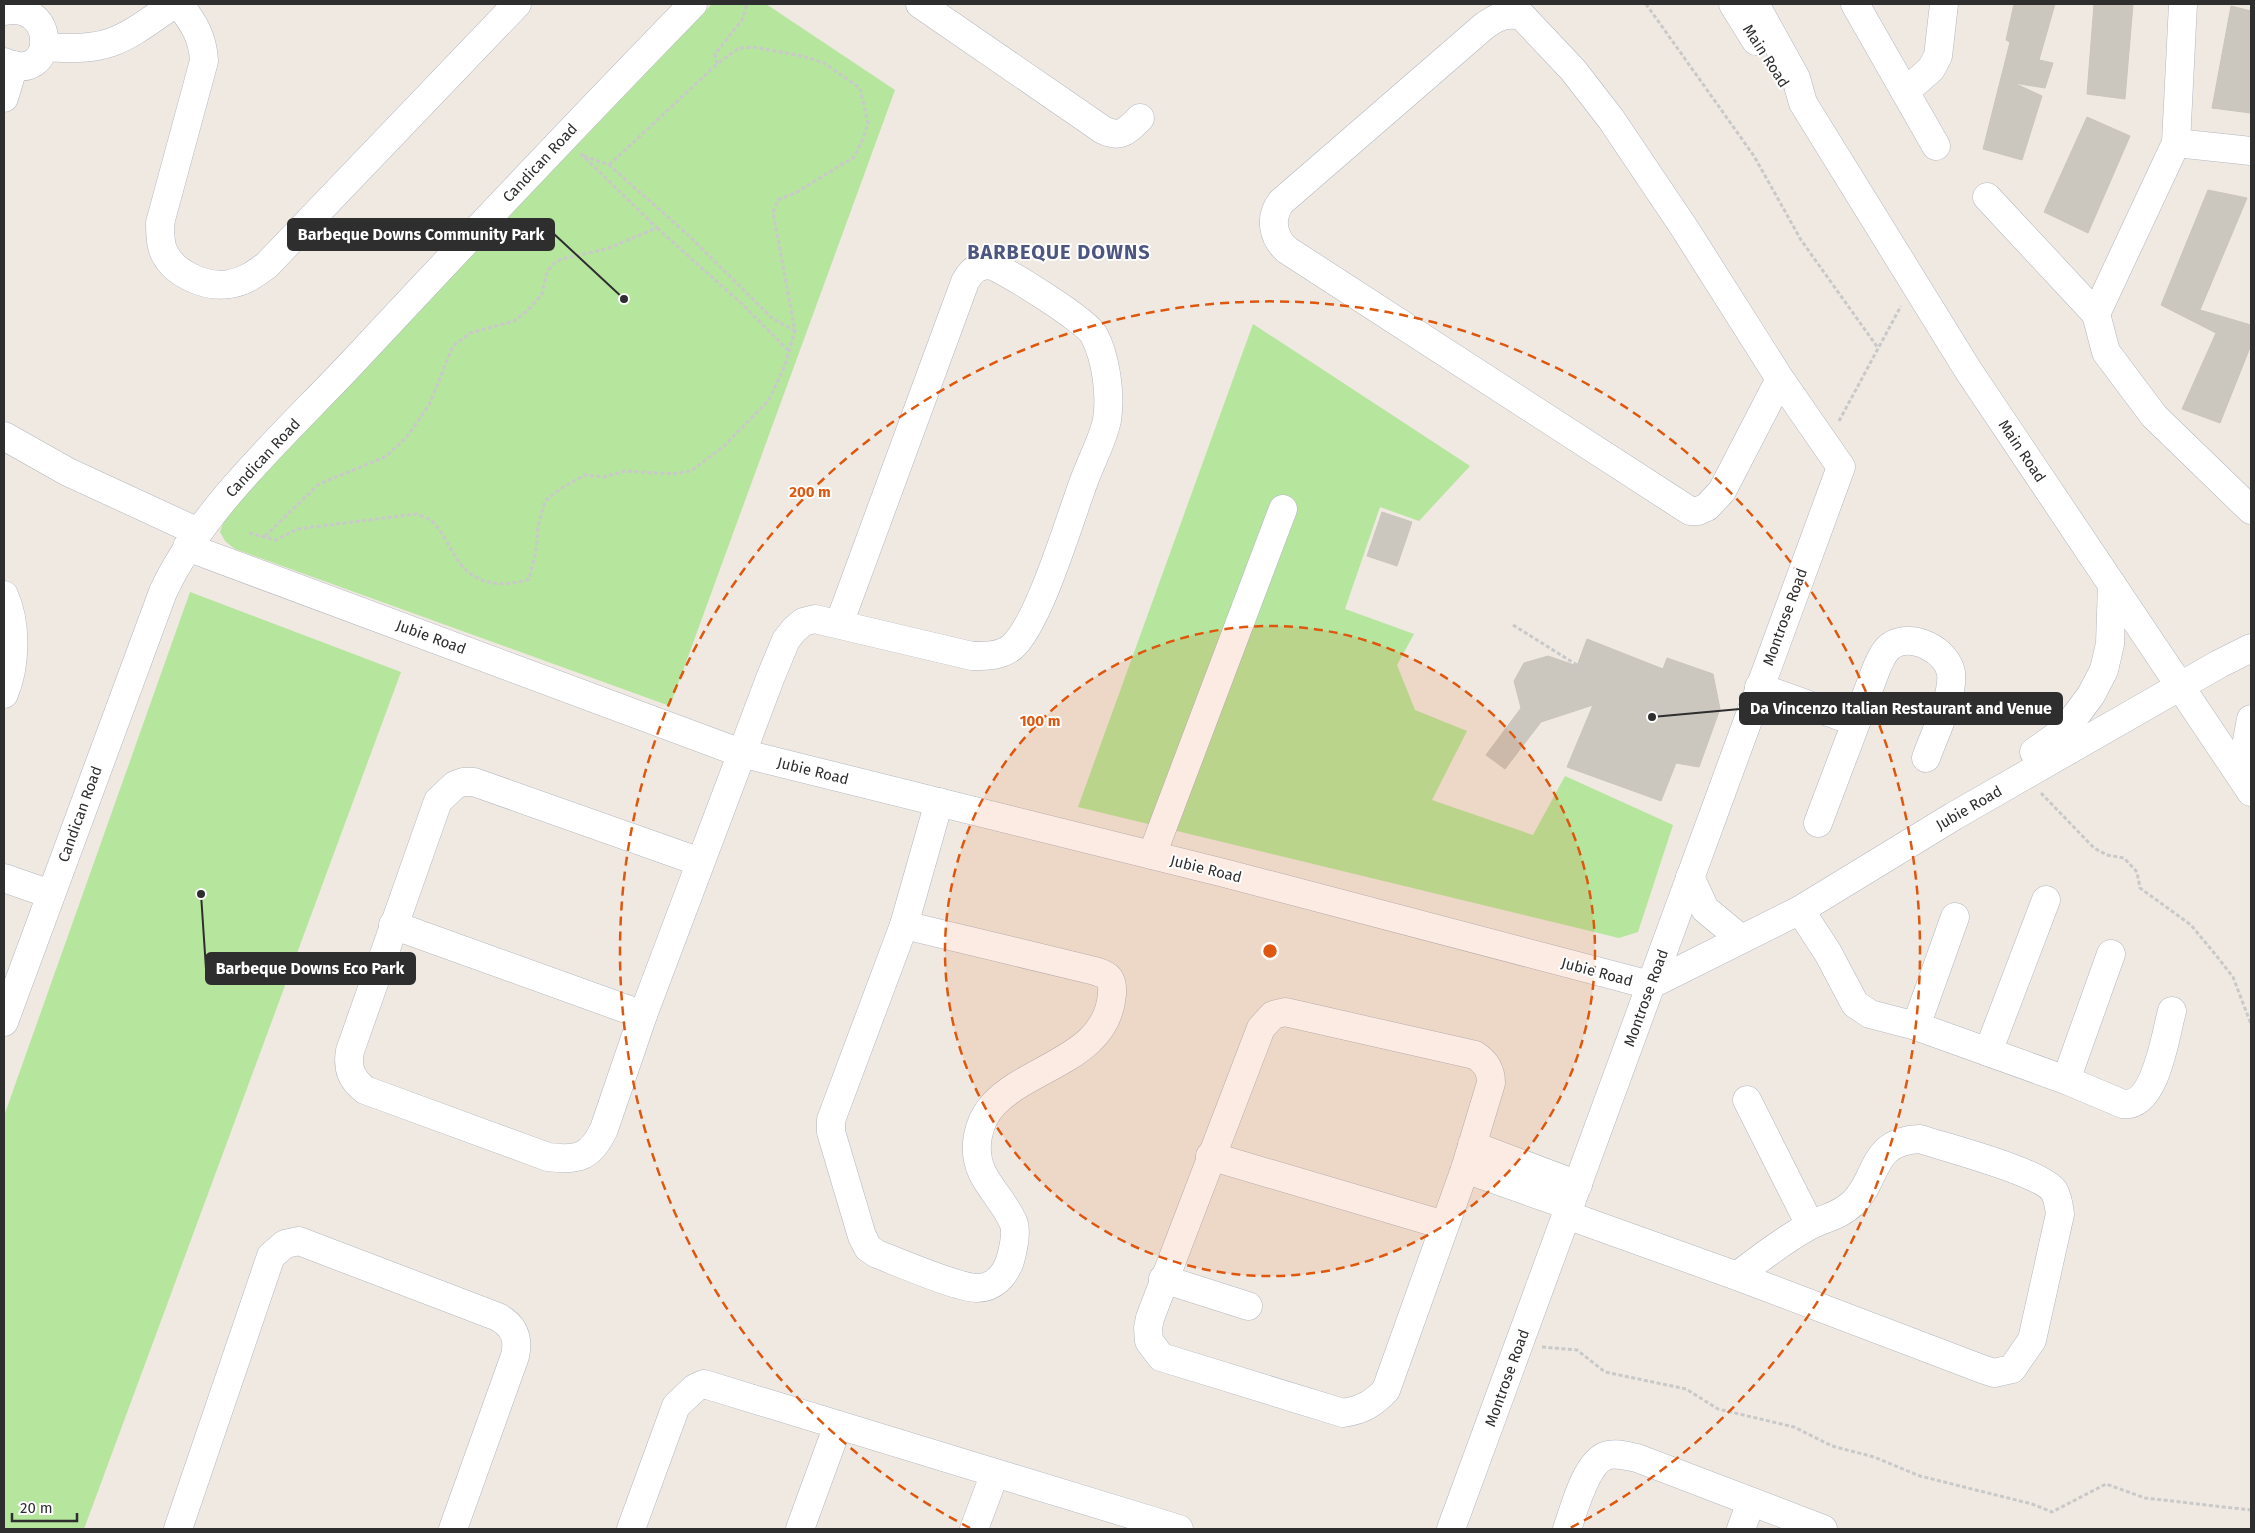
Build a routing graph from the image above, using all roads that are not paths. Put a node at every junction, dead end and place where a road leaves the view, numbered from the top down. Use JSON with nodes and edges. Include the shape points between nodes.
{"nodes":[{"id":1,"x":174,"y":4,"type":"edge"},
{"id":2,"x":179,"y":4,"type":"edge"},
{"id":3,"x":517,"y":4,"type":"edge"},
{"id":4,"x":693,"y":4,"type":"edge"},
{"id":5,"x":920,"y":4,"type":"edge"},
{"id":6,"x":1733,"y":4,"type":"edge"},
{"id":7,"x":1755,"y":4,"type":"edge"},
{"id":8,"x":1855,"y":4,"type":"edge"},
{"id":9,"x":1944,"y":4,"type":"edge"},
{"id":10,"x":2183,"y":4,"type":"edge"},
{"id":11,"x":4,"y":11,"type":"edge"},
{"id":12,"x":44,"y":47,"type":"junction"},
{"id":13,"x":9,"y":63,"type":"edge"},
{"id":14,"x":1905,"y":92,"type":"junction"},
{"id":15,"x":4,"y":98,"type":"edge"},
{"id":16,"x":1803,"y":103,"type":"junction"},
{"id":17,"x":1140,"y":118,"type":"dead end"},
{"id":18,"x":2176,"y":143,"type":"junction"},
{"id":19,"x":1936,"y":146,"type":"dead end"},
{"id":20,"x":2251,"y":151,"type":"edge"},
{"id":21,"x":1987,"y":198,"type":"dead end"},
{"id":22,"x":2096,"y":314,"type":"junction"},
{"id":23,"x":1780,"y":379,"type":"junction"},
{"id":24,"x":4,"y":436,"type":"edge"},
{"id":25,"x":1283,"y":509,"type":"dead end"},
{"id":26,"x":2251,"y":510,"type":"edge"},
{"id":27,"x":193,"y":539,"type":"junction"},
{"id":28,"x":2112,"y":585,"type":"junction"},
{"id":29,"x":4,"y":597,"type":"edge"},
{"id":30,"x":839,"y":624,"type":"junction"},
{"id":31,"x":2251,"y":648,"type":"edge"},
{"id":32,"x":2181,"y":686,"type":"junction"},
{"id":33,"x":1759,"y":687,"type":"junction"},
{"id":34,"x":4,"y":694,"type":"edge"},
{"id":35,"x":2251,"y":719,"type":"edge"},
{"id":36,"x":1856,"y":722,"type":"junction"},
{"id":37,"x":741,"y":753,"type":"junction"},
{"id":38,"x":1926,"y":758,"type":"dead end"},
{"id":39,"x":2246,"y":783,"type":"edge"},
{"id":40,"x":939,"y":802,"type":"junction"},
{"id":41,"x":1954,"y":816,"type":"junction"},
{"id":42,"x":1818,"y":823,"type":"dead end"},
{"id":43,"x":1152,"y":855,"type":"junction"},
{"id":44,"x":700,"y":862,"type":"junction"},
{"id":45,"x":1690,"y":877,"type":"junction"},
{"id":46,"x":4,"y":878,"type":"edge"},
{"id":47,"x":50,"y":894,"type":"junction"},
{"id":48,"x":2046,"y":900,"type":"dead end"},
{"id":49,"x":1800,"y":910,"type":"junction"},
{"id":50,"x":1954,"y":917,"type":"dead end"},
{"id":51,"x":393,"y":925,"type":"junction"},
{"id":52,"x":904,"y":925,"type":"junction"},
{"id":53,"x":1741,"y":939,"type":"junction"},
{"id":54,"x":2111,"y":954,"type":"dead end"},
{"id":55,"x":1650,"y":985,"type":"junction"},
{"id":56,"x":2172,"y":1011,"type":"dead end"},
{"id":57,"x":643,"y":1015,"type":"junction"},
{"id":58,"x":4,"y":1022,"type":"edge"},
{"id":59,"x":1916,"y":1026,"type":"junction"},
{"id":60,"x":1988,"y":1052,"type":"junction"},
{"id":61,"x":2066,"y":1080,"type":"junction"},
{"id":62,"x":1747,"y":1100,"type":"dead end"},
{"id":63,"x":1210,"y":1156,"type":"junction"},
{"id":64,"x":1468,"y":1157,"type":"junction"},
{"id":65,"x":1572,"y":1202,"type":"junction"},
{"id":66,"x":1444,"y":1225,"type":"junction"},
{"id":67,"x":1810,"y":1225,"type":"junction"},
{"id":68,"x":1737,"y":1276,"type":"junction"},
{"id":69,"x":1163,"y":1279,"type":"junction"},
{"id":70,"x":1248,"y":1306,"type":"dead end"},
{"id":71,"x":838,"y":1425,"type":"junction"},
{"id":72,"x":995,"y":1473,"type":"junction"},
{"id":73,"x":1751,"y":1502,"type":"junction"},
{"id":74,"x":1161,"y":1527,"type":"edge"},
{"id":75,"x":178,"y":1529,"type":"edge"},
{"id":76,"x":453,"y":1529,"type":"edge"},
{"id":77,"x":631,"y":1529,"type":"edge"},
{"id":78,"x":800,"y":1529,"type":"edge"},
{"id":79,"x":974,"y":1529,"type":"edge"},
{"id":80,"x":1451,"y":1529,"type":"edge"},
{"id":81,"x":1567,"y":1529,"type":"edge"},
{"id":82,"x":1741,"y":1529,"type":"edge"},
{"id":83,"x":1823,"y":1529,"type":"edge"}],
"edges":[{"from":1,"to":12,"type":"street","via":[[124,38],[106,46]]},
{"from":2,"to":3,"type":"street","via":[[198,30],[204,61],[160,223],[163,250],[184,273],[201,281],[229,284],[249,278],[267,265]]},
{"from":4,"to":27,"type":"street","name":"Candican Road","via":[[573,146],[234,488]]},
{"from":5,"to":17,"type":"street","via":[[1103,130],[1123,134]]},
{"from":6,"to":16,"type":"street","name":"Main Road","via":[[1784,87]]},
{"from":7,"to":16,"type":"street","name":"Main Road","via":[[1796,78]]},
{"from":8,"to":14,"type":"street"},
{"from":9,"to":14,"type":"street","via":[[1938,56],[1931,69]]},
{"from":10,"to":18,"type":"street"},
{"from":11,"to":12,"type":"street","via":[[18,7],[35,14],[45,29]]},
{"from":12,"to":13,"type":"street","via":[[32,61]]},
{"from":13,"to":15,"type":"street"},
{"from":14,"to":19,"type":"street"},
{"from":16,"to":28,"type":"street","name":"Main Road","via":[[1968,370]]},
{"from":18,"to":20,"type":"street"},
{"from":18,"to":22,"type":"street"},
{"from":21,"to":22,"type":"street"},
{"from":22,"to":26,"type":"street","via":[[2106,352],[2154,416]]},
{"from":23,"to":23,"type":"street","via":[[1605,111],[1573,70],[1522,16],[1499,16],[1484,27],[1281,202],[1274,217],[1276,239],[1286,250],[1690,511],[1707,507],[1722,491]]},
{"from":23,"to":33,"type":"street","name":"Montrose Road","via":[[1841,467]]},
{"from":24,"to":27,"type":"street","name":"Jubie Road"},
{"from":25,"to":43,"type":"street"},
{"from":27,"to":37,"type":"street","name":"Jubie Road"},
{"from":27,"to":47,"type":"street","name":"Candican Road","via":[[163,592]]},
{"from":28,"to":32,"type":"street","name":"Main Road"},
{"from":28,"to":41,"type":"street","via":[[2110,644],[2104,670],[2091,695],[2065,730],[1981,790]]},
{"from":29,"to":34,"type":"street","via":[[12,630],[12,656]]},
{"from":30,"to":30,"type":"street","via":[[972,656],[984,656],[1012,647],[1022,636],[1038,606],[1107,420],[1106,381],[1093,332],[991,264],[975,268],[965,282]]},
{"from":30,"to":37,"type":"street","via":[[815,619],[803,622],[786,640]]},
{"from":31,"to":32,"type":"street","name":"Jubie Road"},
{"from":32,"to":39,"type":"street","name":"Main Road"},
{"from":32,"to":41,"type":"street","name":"Jubie Road"},
{"from":33,"to":36,"type":"street"},
{"from":33,"to":45,"type":"street","name":"Montrose Road"},
{"from":35,"to":39,"type":"street"},
{"from":36,"to":38,"type":"street","via":[[1883,654],[1892,645],[1903,641],[1922,643],[1946,658],[1951,687]]},
{"from":36,"to":42,"type":"street"},
{"from":37,"to":40,"type":"street","name":"Jubie Road"},
{"from":37,"to":44,"type":"street"},
{"from":40,"to":43,"type":"street","name":"Jubie Road"},
{"from":40,"to":52,"type":"street"},
{"from":41,"to":49,"type":"street","name":"Jubie Road"},
{"from":43,"to":55,"type":"street","name":"Jubie Road"},
{"from":44,"to":51,"type":"street","via":[[474,782],[463,782],[447,791],[438,801]]},
{"from":44,"to":57,"type":"street"},
{"from":45,"to":53,"type":"street","via":[[1705,909]]},
{"from":45,"to":55,"type":"street","name":"Montrose Road"},
{"from":46,"to":47,"type":"street"},
{"from":47,"to":58,"type":"street","name":"Candican Road"},
{"from":48,"to":60,"type":"street"},
{"from":49,"to":53,"type":"street","name":"Jubie Road"},
{"from":49,"to":59,"type":"street","via":[[1855,1004],[1870,1014]]},
{"from":50,"to":59,"type":"street"},
{"from":51,"to":57,"type":"street"},
{"from":51,"to":57,"type":"street","via":[[350,1051],[348,1064],[352,1077],[365,1090],[539,1153],[564,1159],[580,1157],[598,1142]]},
{"from":52,"to":52,"type":"street","via":[[1095,971],[1108,975],[1113,983],[1111,1004],[1094,1037],[1082,1049],[1012,1088],[992,1106],[982,1121],[977,1141],[978,1159],[983,1174],[1015,1226],[1013,1249],[1002,1278],[978,1288],[868,1248],[831,1132],[831,1120]]},
{"from":53,"to":55,"type":"street","name":"Jubie Road"},
{"from":54,"to":61,"type":"street"},
{"from":55,"to":65,"type":"street","name":"Montrose Road"},
{"from":56,"to":61,"type":"street","via":[[2152,1084],[2139,1101],[2123,1104]]},
{"from":59,"to":60,"type":"street"},
{"from":60,"to":61,"type":"street"},
{"from":62,"to":67,"type":"street"},
{"from":63,"to":64,"type":"street","via":[[1261,1028],[1273,1015],[1285,1012],[1481,1059],[1491,1072],[1491,1083]]},
{"from":63,"to":66,"type":"street"},
{"from":63,"to":69,"type":"street"},
{"from":64,"to":65,"type":"street"},
{"from":64,"to":66,"type":"street"},
{"from":65,"to":68,"type":"street"},
{"from":65,"to":80,"type":"street","name":"Montrose Road"},
{"from":66,"to":69,"type":"street","via":[[1386,1390],[1376,1402],[1360,1410],[1343,1413],[1161,1357],[1149,1341],[1148,1328]]},
{"from":67,"to":68,"type":"street"},
{"from":67,"to":68,"type":"street","via":[[1840,1214],[1853,1203],[1877,1163],[1891,1147],[1906,1140],[1920,1139],[2037,1180],[2054,1192],[2060,1214],[2032,1340],[2012,1368],[2003,1372],[1982,1369]]},
{"from":69,"to":70,"type":"street"},
{"from":71,"to":72,"type":"street"},
{"from":71,"to":77,"type":"street","via":[[712,1386],[704,1384],[695,1388],[676,1406]]},
{"from":71,"to":78,"type":"street"},
{"from":72,"to":74,"type":"street"},
{"from":72,"to":79,"type":"street"},
{"from":73,"to":81,"type":"street","via":[[1636,1458],[1617,1454],[1604,1456],[1587,1476]]},
{"from":73,"to":82,"type":"street"},
{"from":73,"to":83,"type":"street"},
{"from":75,"to":76,"type":"street","via":[[271,1256],[286,1244],[299,1241],[498,1317],[512,1328],[516,1337],[515,1356]]}]}
